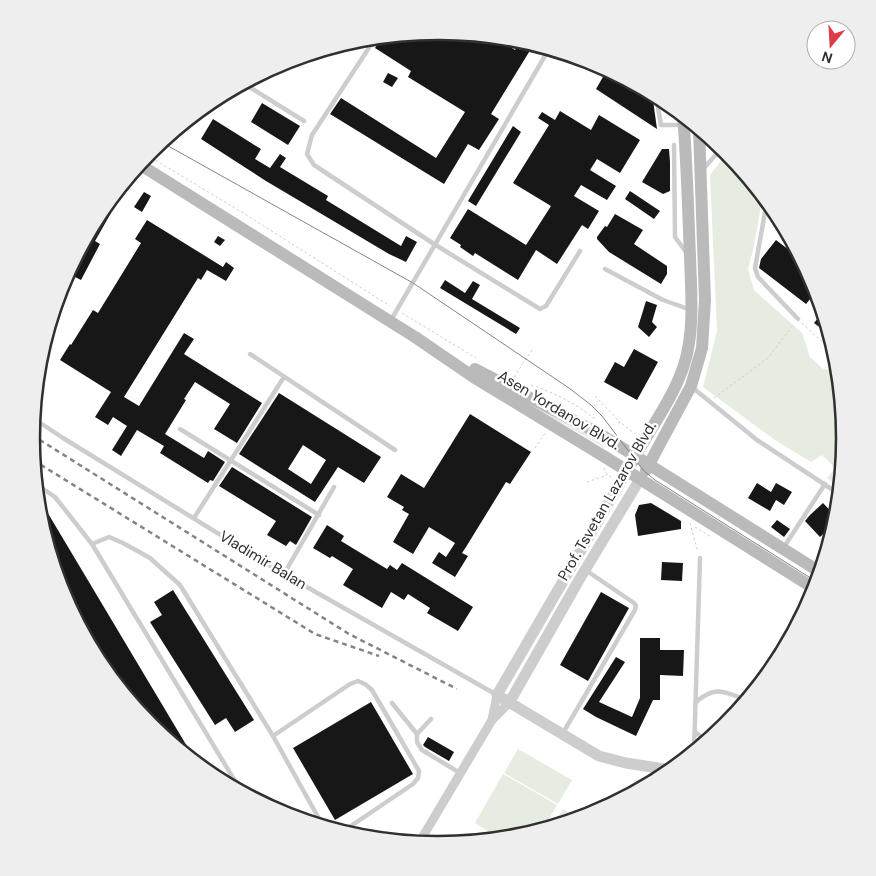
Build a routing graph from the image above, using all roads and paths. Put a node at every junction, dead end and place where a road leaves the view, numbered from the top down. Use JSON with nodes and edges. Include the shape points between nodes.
{"nodes":[{"id":1,"x":370,"y":46,"type":"edge"},
{"id":2,"x":545,"y":55,"type":"edge"},
{"id":3,"x":251,"y":88,"type":"edge"},
{"id":4,"x":658,"y":106,"type":"edge"},
{"id":5,"x":304,"y":121,"type":"dead end"},
{"id":6,"x":679,"y":121,"type":"edge"},
{"id":7,"x":683,"y":125,"type":"edge"},
{"id":8,"x":699,"y":139,"type":"edge"},
{"id":9,"x":674,"y":145,"type":"dead end"},
{"id":10,"x":716,"y":155,"type":"edge"},
{"id":11,"x":155,"y":160,"type":"edge"},
{"id":12,"x":146,"y":168,"type":"edge"},
{"id":13,"x":687,"y":172,"type":"junction"},
{"id":14,"x":701,"y":172,"type":"junction"},
{"id":15,"x":765,"y":212,"type":"edge"},
{"id":16,"x":434,"y":244,"type":"junction"},
{"id":17,"x":580,"y":251,"type":"dead end"},
{"id":18,"x":690,"y":257,"type":"junction"},
{"id":19,"x":605,"y":268,"type":"dead end"},
{"id":20,"x":692,"y":310,"type":"junction"},
{"id":21,"x":393,"y":316,"type":"junction"},
{"id":22,"x":798,"y":319,"type":"junction"},
{"id":23,"x":705,"y":324,"type":"junction"},
{"id":24,"x":415,"y":337,"type":"junction"},
{"id":25,"x":824,"y":344,"type":"edge"},
{"id":26,"x":532,"y":350,"type":"dead end"},
{"id":27,"x":250,"y":354,"type":"dead end"},
{"id":28,"x":479,"y":359,"type":"dead end"},
{"id":29,"x":510,"y":376,"type":"dead end"},
{"id":30,"x":284,"y":377,"type":"junction"},
{"id":31,"x":528,"y":384,"type":"dead end"},
{"id":32,"x":691,"y":386,"type":"junction"},
{"id":33,"x":595,"y":396,"type":"dead end"},
{"id":34,"x":710,"y":401,"type":"junction"},
{"id":35,"x":587,"y":408,"type":"dead end"},
{"id":36,"x":585,"y":411,"type":"junction"},
{"id":37,"x":598,"y":421,"type":"dead end"},
{"id":38,"x":41,"y":423,"type":"edge"},
{"id":39,"x":180,"y":429,"type":"dead end"},
{"id":40,"x":546,"y":430,"type":"dead end"},
{"id":41,"x":637,"y":436,"type":"dead end"},
{"id":42,"x":535,"y":448,"type":"dead end"},
{"id":43,"x":395,"y":450,"type":"dead end"},
{"id":44,"x":635,"y":456,"type":"junction"},
{"id":45,"x":230,"y":461,"type":"junction"},
{"id":46,"x":604,"y":464,"type":"dead end"},
{"id":47,"x":649,"y":465,"type":"junction"},
{"id":48,"x":627,"y":471,"type":"junction"},
{"id":49,"x":607,"y":474,"type":"junction"},
{"id":50,"x":640,"y":479,"type":"junction"},
{"id":51,"x":614,"y":480,"type":"dead end"},
{"id":52,"x":587,"y":482,"type":"dead end"},
{"id":53,"x":826,"y":484,"type":"junction"},
{"id":54,"x":334,"y":487,"type":"dead end"},
{"id":55,"x":43,"y":489,"type":"edge"},
{"id":56,"x":833,"y":489,"type":"edge"},
{"id":57,"x":319,"y":515,"type":"junction"},
{"id":58,"x":194,"y":518,"type":"junction"},
{"id":59,"x":687,"y":518,"type":"dead end"},
{"id":60,"x":92,"y":544,"type":"junction"},
{"id":61,"x":783,"y":549,"type":"junction"},
{"id":62,"x":700,"y":558,"type":"joint"},
{"id":63,"x":814,"y":568,"type":"edge"},
{"id":64,"x":585,"y":570,"type":"junction"},
{"id":65,"x":284,"y":574,"type":"junction"},
{"id":66,"x":808,"y":585,"type":"edge"},
{"id":67,"x":497,"y":695,"type":"junction"},
{"id":68,"x":739,"y":697,"type":"edge"},
{"id":69,"x":696,"y":702,"type":"junction"},
{"id":70,"x":392,"y":703,"type":"dead end"},
{"id":71,"x":510,"y":703,"type":"junction"},
{"id":72,"x":431,"y":719,"type":"dead end"},
{"id":73,"x":492,"y":720,"type":"junction"},
{"id":74,"x":695,"y":732,"type":"junction"},
{"id":75,"x":417,"y":734,"type":"junction"},
{"id":76,"x":562,"y":735,"type":"junction"},
{"id":77,"x":273,"y":736,"type":"junction"},
{"id":78,"x":701,"y":736,"type":"edge"},
{"id":79,"x":694,"y":742,"type":"edge"},
{"id":80,"x":660,"y":768,"type":"edge"},
{"id":81,"x":460,"y":773,"type":"junction"},
{"id":82,"x":233,"y":779,"type":"edge"},
{"id":83,"x":318,"y":817,"type":"edge"},
{"id":84,"x":351,"y":826,"type":"edge"},
{"id":85,"x":423,"y":835,"type":"edge"}],
"edges":[{"from":1,"to":16,"type":"lane","via":[[312,135],[307,154],[314,166]]},
{"from":2,"to":16,"type":"lane"},
{"from":3,"to":5,"type":"lane"},
{"from":4,"to":6,"type":"lane","via":[[661,125]]},
{"from":7,"to":13,"type":"main road","name":"Prof. Tsvetan Lazarov Blvd."},
{"from":8,"to":14,"type":"main road","name":"Prof. Tsvetan Lazarov Blvd."},
{"from":9,"to":18,"type":"lane","via":[[675,237]]},
{"from":10,"to":14,"type":"lane"},
{"from":11,"to":21,"type":"path","via":[[248,216]]},
{"from":12,"to":21,"type":"main road","name":"Asen Yordanov Blvd."},
{"from":13,"to":14,"type":"lane"},
{"from":13,"to":18,"type":"main road","name":"Prof. Tsvetan Lazarov Blvd."},
{"from":14,"to":23,"type":"main road","name":"Prof. Tsvetan Lazarov Blvd."},
{"from":15,"to":22,"type":"lane","via":[[755,268],[758,277]]},
{"from":16,"to":17,"type":"lane","via":[[540,309],[546,306]]},
{"from":16,"to":21,"type":"lane"},
{"from":18,"to":20,"type":"main road","name":"Prof. Tsvetan Lazarov Blvd."},
{"from":19,"to":20,"type":"lane","via":[[663,300]]},
{"from":20,"to":23,"type":"lane"},
{"from":20,"to":44,"type":"main road","name":"Prof. Tsvetan Lazarov Blvd.","via":[[689,345],[678,382]]},
{"from":21,"to":24,"type":"main road","name":"Asen Yordanov Blvd."},
{"from":21,"to":28,"type":"path"},
{"from":22,"to":25,"type":"path"},
{"from":22,"to":34,"type":"path","via":[[768,358]]},
{"from":23,"to":32,"type":"main road","name":"Prof. Tsvetan Lazarov Blvd."},
{"from":24,"to":44,"type":"main road","name":"Asen Yordanov Blvd.","via":[[600,434]]},
{"from":24,"to":48,"type":"main road","name":"Asen Yordanov Blvd.","via":[[475,378]]},
{"from":26,"to":29,"type":"path","via":[[514,378]]},
{"from":27,"to":30,"type":"lane"},
{"from":30,"to":43,"type":"lane"},
{"from":30,"to":45,"type":"lane"},
{"from":31,"to":36,"type":"path","via":[[550,391]]},
{"from":32,"to":34,"type":"lane"},
{"from":32,"to":47,"type":"main road","name":"Prof. Tsvetan Lazarov Blvd."},
{"from":33,"to":41,"type":"path","via":[[619,423]]},
{"from":34,"to":53,"type":"lane","via":[[757,440]]},
{"from":35,"to":36,"type":"path"},
{"from":36,"to":37,"type":"path"},
{"from":38,"to":58,"type":"lane","name":"Vladimir Balan"},
{"from":39,"to":45,"type":"lane"},
{"from":40,"to":42,"type":"path"},
{"from":44,"to":47,"type":"main road","name":"Asen Yordanov Blvd."},
{"from":44,"to":48,"type":"main road","name":"Prof. Tsvetan Lazarov Blvd."},
{"from":45,"to":57,"type":"lane"},
{"from":45,"to":58,"type":"lane"},
{"from":46,"to":49,"type":"path"},
{"from":47,"to":50,"type":"main road","name":"Prof. Tsvetan Lazarov Blvd."},
{"from":47,"to":61,"type":"main road","name":"Asen Yordanov Blvd."},
{"from":48,"to":50,"type":"main road","name":"Asen Yordanov Blvd."},
{"from":48,"to":67,"type":"street","name":"Prof. Tsvetan Lazarov Blvd."},
{"from":49,"to":51,"type":"path"},
{"from":49,"to":52,"type":"path"},
{"from":50,"to":64,"type":"street","name":"Prof. Tsvetan Lazarov Blvd."},
{"from":50,"to":66,"type":"main road","name":"Asen Yordanov Blvd."},
{"from":53,"to":56,"type":"lane"},
{"from":53,"to":61,"type":"lane"},
{"from":54,"to":57,"type":"lane"},
{"from":55,"to":60,"type":"lane","via":[[55,497]]},
{"from":57,"to":65,"type":"lane"},
{"from":58,"to":65,"type":"lane","name":"Vladimir Balan"},
{"from":59,"to":62,"type":"path"},
{"from":60,"to":77,"type":"lane","via":[[109,537],[123,542],[150,558],[180,585]]},
{"from":60,"to":82,"type":"lane"},
{"from":61,"to":63,"type":"main road","name":"Asen Yordanov Blvd."},
{"from":62,"to":69,"type":"lane"},
{"from":64,"to":71,"type":"street","name":"Prof. Tsvetan Lazarov Blvd."},
{"from":64,"to":76,"type":"lane","via":[[636,606]]},
{"from":65,"to":67,"type":"lane","name":"Vladimir Balan"},
{"from":67,"to":71,"type":"street"},
{"from":67,"to":73,"type":"street"},
{"from":68,"to":69,"type":"lane","via":[[717,690]]},
{"from":69,"to":74,"type":"lane"},
{"from":70,"to":75,"type":"lane"},
{"from":71,"to":73,"type":"street"},
{"from":71,"to":76,"type":"street"},
{"from":72,"to":75,"type":"lane"},
{"from":73,"to":81,"type":"street"},
{"from":74,"to":78,"type":"lane"},
{"from":74,"to":79,"type":"lane"},
{"from":75,"to":81,"type":"lane","via":[[422,750]]},
{"from":76,"to":80,"type":"street","via":[[599,756]]},
{"from":77,"to":83,"type":"lane"},
{"from":77,"to":84,"type":"lane","via":[[350,684],[358,681],[372,690],[420,771],[413,784]]},
{"from":81,"to":85,"type":"street"}]}
